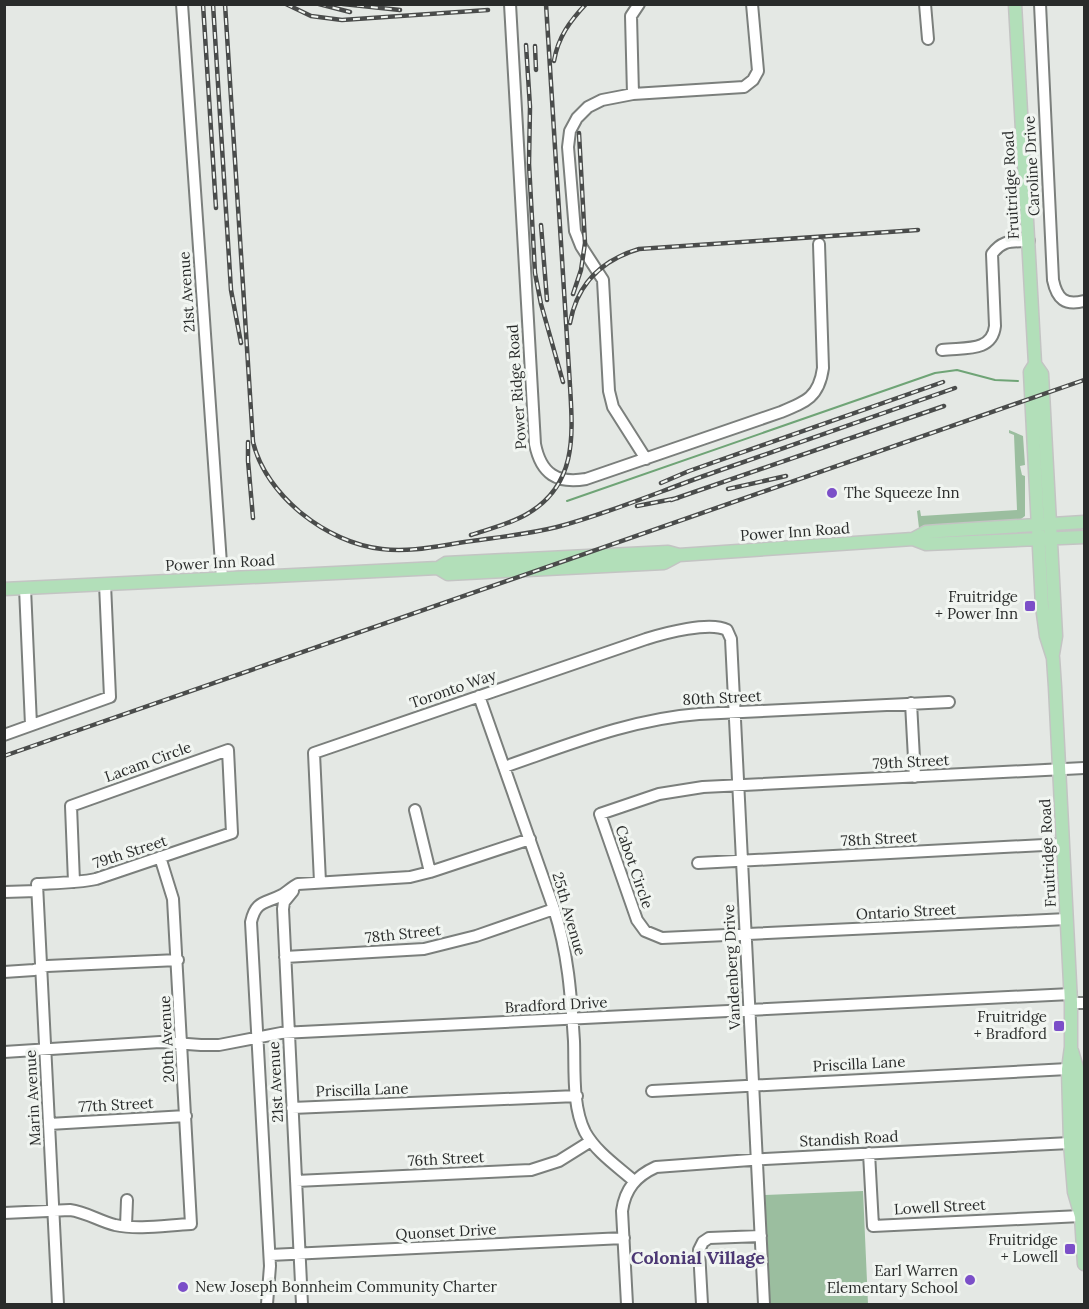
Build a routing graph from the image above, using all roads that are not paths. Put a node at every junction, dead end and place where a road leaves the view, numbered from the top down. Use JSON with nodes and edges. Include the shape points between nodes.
{"nodes":[{"id":1,"x":182,"y":4,"type":"edge"},
{"id":2,"x":510,"y":4,"type":"edge"},
{"id":3,"x":639,"y":4,"type":"edge"},
{"id":4,"x":752,"y":4,"type":"edge"},
{"id":5,"x":925,"y":4,"type":"edge"},
{"id":6,"x":1015,"y":4,"type":"edge"},
{"id":7,"x":1040,"y":4,"type":"edge"},
{"id":8,"x":928,"y":39,"type":"dead end"},
{"id":9,"x":633,"y":94,"type":"junction"},
{"id":10,"x":1029,"y":241,"type":"junction"},
{"id":11,"x":819,"y":244,"type":"dead end"},
{"id":12,"x":1084,"y":301,"type":"edge"},
{"id":13,"x":942,"y":350,"type":"dead end"},
{"id":14,"x":646,"y":459,"type":"junction"},
{"id":15,"x":1084,"y":522,"type":"edge"},
{"id":16,"x":1044,"y":524,"type":"junction"},
{"id":17,"x":1084,"y":537,"type":"edge"},
{"id":18,"x":913,"y":539,"type":"junction"},
{"id":19,"x":1044,"y":539,"type":"junction"},
{"id":20,"x":222,"y":578,"type":"junction"},
{"id":21,"x":105,"y":584,"type":"junction"},
{"id":22,"x":25,"y":588,"type":"junction"},
{"id":23,"x":4,"y":589,"type":"edge"},
{"id":24,"x":727,"y":630,"type":"joint"},
{"id":25,"x":479,"y":696,"type":"junction"},
{"id":26,"x":948,"y":702,"type":"dead end"},
{"id":27,"x":911,"y":703,"type":"junction"},
{"id":28,"x":734,"y":712,"type":"junction"},
{"id":29,"x":31,"y":725,"type":"junction"},
{"id":30,"x":4,"y":735,"type":"edge"},
{"id":31,"x":504,"y":767,"type":"junction"},
{"id":32,"x":1084,"y":768,"type":"edge"},
{"id":33,"x":1059,"y":769,"type":"junction"},
{"id":34,"x":915,"y":777,"type":"junction"},
{"id":35,"x":738,"y":785,"type":"junction"},
{"id":36,"x":415,"y":810,"type":"dead end"},
{"id":37,"x":232,"y":833,"type":"joint"},
{"id":38,"x":530,"y":839,"type":"junction"},
{"id":39,"x":1063,"y":844,"type":"junction"},
{"id":40,"x":160,"y":857,"type":"junction"},
{"id":41,"x":742,"y":861,"type":"junction"},
{"id":42,"x":698,"y":862,"type":"dead end"},
{"id":43,"x":430,"y":872,"type":"junction"},
{"id":44,"x":74,"y":882,"type":"junction"},
{"id":45,"x":320,"y":882,"type":"junction"},
{"id":46,"x":303,"y":884,"type":"junction"},
{"id":47,"x":37,"y":891,"type":"junction"},
{"id":48,"x":4,"y":892,"type":"edge"},
{"id":49,"x":256,"y":908,"type":"junction"},
{"id":50,"x":554,"y":909,"type":"junction"},
{"id":51,"x":1067,"y":919,"type":"junction"},
{"id":52,"x":284,"y":928,"type":"junction"},
{"id":53,"x":746,"y":935,"type":"junction"},
{"id":54,"x":285,"y":957,"type":"junction"},
{"id":55,"x":178,"y":960,"type":"junction"},
{"id":56,"x":41,"y":968,"type":"junction"},
{"id":57,"x":4,"y":972,"type":"edge"},
{"id":58,"x":1071,"y":999,"type":"junction"},
{"id":59,"x":1084,"y":1003,"type":"edge"},
{"id":60,"x":749,"y":1010,"type":"junction"},
{"id":61,"x":573,"y":1019,"type":"junction"},
{"id":62,"x":289,"y":1033,"type":"junction"},
{"id":63,"x":259,"y":1038,"type":"junction"},
{"id":64,"x":182,"y":1044,"type":"junction"},
{"id":65,"x":1071,"y":1047,"type":"junction"},
{"id":66,"x":45,"y":1050,"type":"junction"},
{"id":67,"x":4,"y":1052,"type":"edge"},
{"id":68,"x":1068,"y":1069,"type":"junction"},
{"id":69,"x":753,"y":1086,"type":"junction"},
{"id":70,"x":652,"y":1091,"type":"dead end"},
{"id":71,"x":577,"y":1096,"type":"junction"},
{"id":72,"x":292,"y":1108,"type":"junction"},
{"id":73,"x":186,"y":1116,"type":"junction"},
{"id":74,"x":49,"y":1124,"type":"junction"},
{"id":75,"x":591,"y":1141,"type":"junction"},
{"id":76,"x":1070,"y":1143,"type":"junction"},
{"id":77,"x":869,"y":1153,"type":"junction"},
{"id":78,"x":757,"y":1160,"type":"junction"},
{"id":79,"x":296,"y":1181,"type":"junction"},
{"id":80,"x":634,"y":1181,"type":"junction"},
{"id":81,"x":127,"y":1200,"type":"dead end"},
{"id":82,"x":53,"y":1210,"type":"junction"},
{"id":83,"x":4,"y":1213,"type":"edge"},
{"id":84,"x":1081,"y":1216,"type":"junction"},
{"id":85,"x":126,"y":1226,"type":"junction"},
{"id":86,"x":761,"y":1236,"type":"junction"},
{"id":87,"x":624,"y":1238,"type":"junction"},
{"id":88,"x":1084,"y":1241,"type":"edge"},
{"id":89,"x":300,"y":1255,"type":"junction"},
{"id":90,"x":270,"y":1256,"type":"junction"},
{"id":91,"x":1084,"y":1263,"type":"edge"},
{"id":92,"x":58,"y":1305,"type":"edge"},
{"id":93,"x":267,"y":1305,"type":"edge"},
{"id":94,"x":302,"y":1305,"type":"edge"},
{"id":95,"x":627,"y":1305,"type":"edge"},
{"id":96,"x":702,"y":1305,"type":"edge"},
{"id":97,"x":764,"y":1305,"type":"edge"}],
"edges":[{"from":1,"to":20,"type":"street","name":"21st Avenue"},
{"from":2,"to":14,"type":"street","name":"Power Ridge Road","via":[[538,458],[546,470],[572,481]]},
{"from":3,"to":9,"type":"street","via":[[631,16]]},
{"from":4,"to":9,"type":"street","via":[[758,71],[744,87]]},
{"from":5,"to":8,"type":"street"},
{"from":6,"to":10,"type":"main road","name":"Fruitridge Road"},
{"from":7,"to":12,"type":"street","name":"Caroline Drive","via":[[1053,280],[1055,291],[1063,300],[1074,304]]},
{"from":9,"to":14,"type":"street","via":[[588,107],[570,131],[568,147],[575,231],[603,280],[613,407]]},
{"from":10,"to":13,"type":"street","via":[[999,245],[992,254],[995,326],[990,343]]},
{"from":10,"to":16,"type":"main road","name":"Fruitridge Road","via":[[1035,364],[1042,374]]},
{"from":11,"to":14,"type":"street","name":"Power Ridge Road","via":[[823,368],[814,395],[803,404]]},
{"from":15,"to":16,"type":"main road","name":"Power Inn Road"},
{"from":16,"to":18,"type":"main road","name":"Power Inn Road","via":[[926,532]]},
{"from":16,"to":19,"type":"main road","name":"Fruitridge Road"},
{"from":17,"to":19,"type":"main road","name":"Power Inn Road"},
{"from":18,"to":19,"type":"main road","name":"Power Inn Road","via":[[926,544]]},
{"from":18,"to":20,"type":"main road","name":"Power Inn Road"},
{"from":19,"to":33,"type":"main road","name":"Fruitridge Road","via":[[1056,636],[1053,658]]},
{"from":20,"to":21,"type":"main road","name":"Power Inn Road"},
{"from":21,"to":22,"type":"main road","name":"Power Inn Road"},
{"from":21,"to":29,"type":"street","via":[[110,697]]},
{"from":22,"to":23,"type":"main road","name":"Power Inn Road"},
{"from":22,"to":29,"type":"street"},
{"from":24,"to":25,"type":"street","name":"Toronto Way","via":[[718,626],[663,634]]},
{"from":24,"to":28,"type":"street","name":"Vandenberg Drive","via":[[731,639]]},
{"from":25,"to":31,"type":"street","name":"25th Avenue"},
{"from":25,"to":45,"type":"street","name":"Toronto Way","via":[[314,753]]},
{"from":26,"to":27,"type":"street","name":"80th Street"},
{"from":27,"to":28,"type":"street","name":"80th Street"},
{"from":27,"to":34,"type":"street"},
{"from":28,"to":31,"type":"street","name":"80th Street","via":[[641,721]]},
{"from":28,"to":35,"type":"street","name":"Vandenberg Drive"},
{"from":29,"to":30,"type":"street"},
{"from":31,"to":38,"type":"street","name":"25th Avenue"},
{"from":32,"to":33,"type":"street","name":"79th Street"},
{"from":33,"to":34,"type":"street","name":"79th Street"},
{"from":33,"to":39,"type":"main road","name":"Fruitridge Road"},
{"from":34,"to":35,"type":"street","name":"79th Street"},
{"from":35,"to":41,"type":"street","name":"Vandenberg Drive"},
{"from":35,"to":53,"type":"street","name":"Cabot Circle","via":[[670,792],[600,814],[637,920],[645,931],[668,939]]},
{"from":36,"to":43,"type":"street"},
{"from":37,"to":40,"type":"street","name":"79th Street"},
{"from":37,"to":44,"type":"street","name":"Lacam Circle","via":[[228,750],[71,806]]},
{"from":38,"to":43,"type":"street"},
{"from":38,"to":50,"type":"street","name":"25th Avenue"},
{"from":39,"to":41,"type":"street","name":"78th Street"},
{"from":39,"to":51,"type":"main road","name":"Fruitridge Road"},
{"from":40,"to":44,"type":"street","name":"79th Street","via":[[96,879]]},
{"from":40,"to":55,"type":"street","name":"20th Avenue","via":[[173,898]]},
{"from":41,"to":42,"type":"street","name":"78th Street"},
{"from":41,"to":53,"type":"street","name":"Vandenberg Drive"},
{"from":43,"to":45,"type":"street","via":[[395,879]]},
{"from":44,"to":47,"type":"street","name":"79th Street","via":[[37,884]]},
{"from":45,"to":46,"type":"street"},
{"from":46,"to":49,"type":"street"},
{"from":46,"to":52,"type":"street","name":"21st Avenue","via":[[284,902]]},
{"from":47,"to":48,"type":"street","name":"79th Street"},
{"from":47,"to":56,"type":"street","name":"Marin Avenue"},
{"from":49,"to":52,"type":"street","via":[[273,908]]},
{"from":49,"to":63,"type":"street","name":"21st Avenue","via":[[252,930]]},
{"from":50,"to":54,"type":"street","name":"78th Street","via":[[424,949]]},
{"from":50,"to":61,"type":"street","name":"25th Avenue","via":[[568,962]]},
{"from":51,"to":53,"type":"street","name":"Ontario Street"},
{"from":51,"to":58,"type":"main road","name":"Fruitridge Road"},
{"from":52,"to":54,"type":"street","name":"21st Avenue"},
{"from":53,"to":60,"type":"street","name":"Vandenberg Drive"},
{"from":54,"to":62,"type":"street","name":"21st Avenue"},
{"from":55,"to":56,"type":"street"},
{"from":55,"to":64,"type":"street","name":"20th Avenue"},
{"from":56,"to":57,"type":"street"},
{"from":56,"to":66,"type":"street","name":"Marin Avenue"},
{"from":58,"to":59,"type":"street","name":"Bradford Drive"},
{"from":58,"to":60,"type":"street","name":"Bradford Drive"},
{"from":58,"to":65,"type":"main road","name":"Fruitridge Road"},
{"from":60,"to":61,"type":"street","name":"Bradford Drive"},
{"from":60,"to":69,"type":"street","name":"Vandenberg Drive"},
{"from":61,"to":62,"type":"street","name":"Bradford Drive"},
{"from":61,"to":71,"type":"street","name":"25th Avenue"},
{"from":62,"to":63,"type":"street","name":"Bradford Drive"},
{"from":62,"to":72,"type":"street","name":"21st Avenue"},
{"from":63,"to":64,"type":"street","name":"Bradford Drive","via":[[219,1045]]},
{"from":63,"to":90,"type":"street","name":"21st Avenue"},
{"from":64,"to":66,"type":"street","name":"Bradford Drive"},
{"from":64,"to":73,"type":"street","name":"20th Avenue"},
{"from":65,"to":68,"type":"main road","name":"Fruitridge Road"},
{"from":65,"to":84,"type":"main road","name":"Fruitridge Road","via":[[1077,1068]]},
{"from":66,"to":67,"type":"street"},
{"from":66,"to":74,"type":"street","name":"Marin Avenue"},
{"from":68,"to":69,"type":"street","name":"Priscilla Lane"},
{"from":68,"to":76,"type":"main road","name":"Fruitridge Road"},
{"from":69,"to":70,"type":"street","name":"Priscilla Lane"},
{"from":69,"to":78,"type":"street","name":"Vandenberg Drive"},
{"from":71,"to":72,"type":"street","name":"Priscilla Lane"},
{"from":71,"to":75,"type":"street","name":"25th Avenue","via":[[581,1122]]},
{"from":72,"to":79,"type":"street","name":"21st Avenue"},
{"from":73,"to":74,"type":"street","name":"77th Street"},
{"from":73,"to":85,"type":"street","name":"20th Avenue","via":[[191,1224]]},
{"from":74,"to":82,"type":"street","name":"Marin Avenue"},
{"from":75,"to":79,"type":"street","name":"76th Street","via":[[551,1165],[531,1170]]},
{"from":75,"to":80,"type":"street","name":"25th Avenue"},
{"from":76,"to":77,"type":"street","name":"Standish Road"},
{"from":76,"to":84,"type":"main road","name":"Fruitridge Road","via":[[1074,1192]]},
{"from":77,"to":78,"type":"street","name":"Standish Road"},
{"from":77,"to":84,"type":"street","name":"Lowell Street","via":[[873,1226]]},
{"from":78,"to":80,"type":"street","name":"Standish Road","via":[[664,1165]]},
{"from":78,"to":86,"type":"street","name":"Vandenberg Drive"},
{"from":79,"to":89,"type":"street","name":"21st Avenue"},
{"from":80,"to":87,"type":"street","via":[[624,1202]]},
{"from":81,"to":85,"type":"street"},
{"from":82,"to":83,"type":"street"},
{"from":82,"to":85,"type":"street","via":[[78,1211]]},
{"from":82,"to":92,"type":"street","name":"Marin Avenue"},
{"from":84,"to":88,"type":"main road","name":"Fruitridge Road"},
{"from":86,"to":96,"type":"street","via":[[709,1238],[703,1242],[699,1250]]},
{"from":86,"to":97,"type":"street","name":"Vandenberg Drive"},
{"from":87,"to":89,"type":"street","name":"Quonset Drive"},
{"from":87,"to":95,"type":"street"},
{"from":88,"to":91,"type":"main road","name":"Fruitridge Road"},
{"from":89,"to":90,"type":"street","name":"Quonset Drive"},
{"from":89,"to":94,"type":"street","name":"21st Avenue"},
{"from":90,"to":93,"type":"street","name":"21st Avenue"}]}
